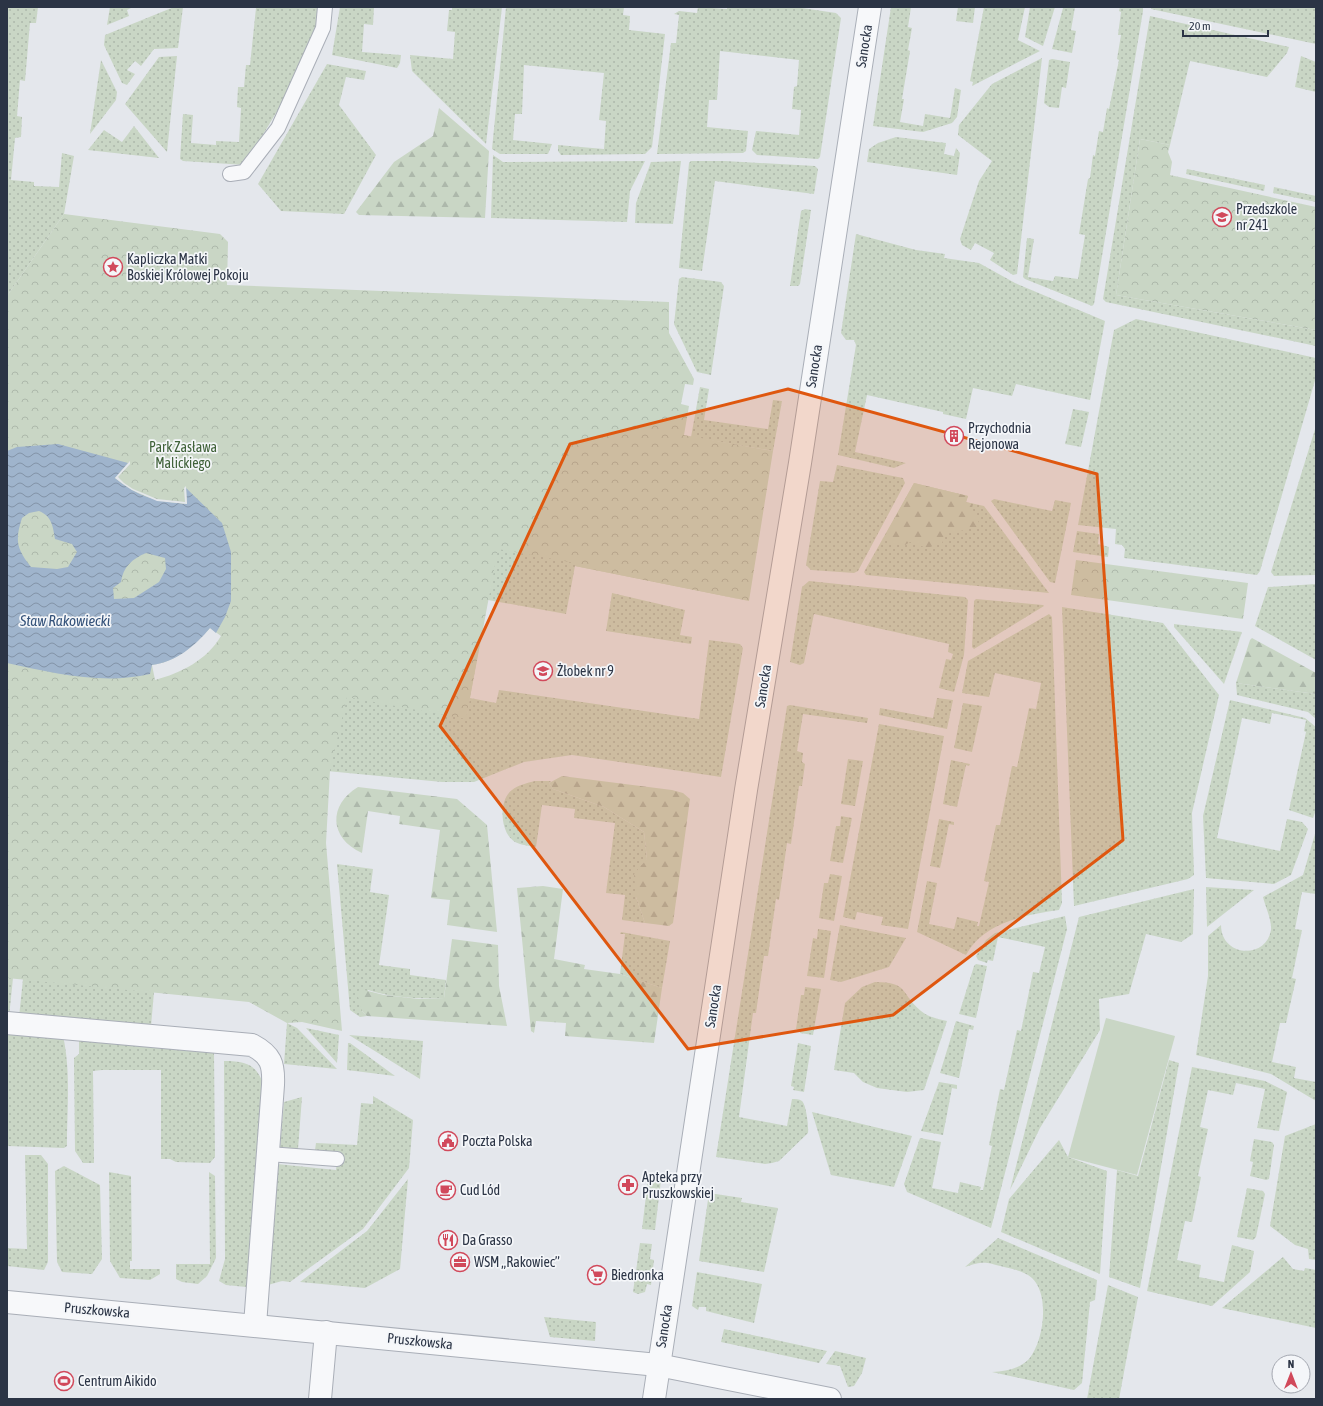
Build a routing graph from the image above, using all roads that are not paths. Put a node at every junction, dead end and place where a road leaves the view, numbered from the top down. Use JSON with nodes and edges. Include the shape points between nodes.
{"nodes":[{"id":1,"x":325,"y":7,"type":"edge"},
{"id":2,"x":870,"y":7,"type":"edge"},
{"id":3,"x":230,"y":174,"type":"dead end"},
{"id":4,"x":7,"y":1023,"type":"edge"},
{"id":5,"x":268,"y":1154,"type":"junction"},
{"id":6,"x":337,"y":1159,"type":"dead end"},
{"id":7,"x":7,"y":1302,"type":"edge"},
{"id":8,"x":255,"y":1325,"type":"junction"},
{"id":9,"x":326,"y":1332,"type":"junction"},
{"id":10,"x":658,"y":1365,"type":"junction"},
{"id":11,"x":320,"y":1399,"type":"edge"},
{"id":12,"x":654,"y":1399,"type":"edge"},
{"id":13,"x":830,"y":1399,"type":"edge"}],
"edges":[{"from":1,"to":3,"type":"lane","via":[[323,28],[278,128],[244,172]]},
{"from":2,"to":10,"type":"street","name":"Sanocka"},
{"from":4,"to":5,"type":"street","via":[[252,1045],[269,1058],[274,1072]]},
{"from":5,"to":6,"type":"lane"},
{"from":5,"to":8,"type":"street"},
{"from":7,"to":8,"type":"street","name":"Pruszkowska"},
{"from":8,"to":9,"type":"street","name":"Pruszkowska"},
{"from":9,"to":10,"type":"street","name":"Pruszkowska"},
{"from":9,"to":11,"type":"street"},
{"from":10,"to":12,"type":"street","name":"Sanocka"},
{"from":10,"to":13,"type":"street","name":"Pruszkowska"}]}
